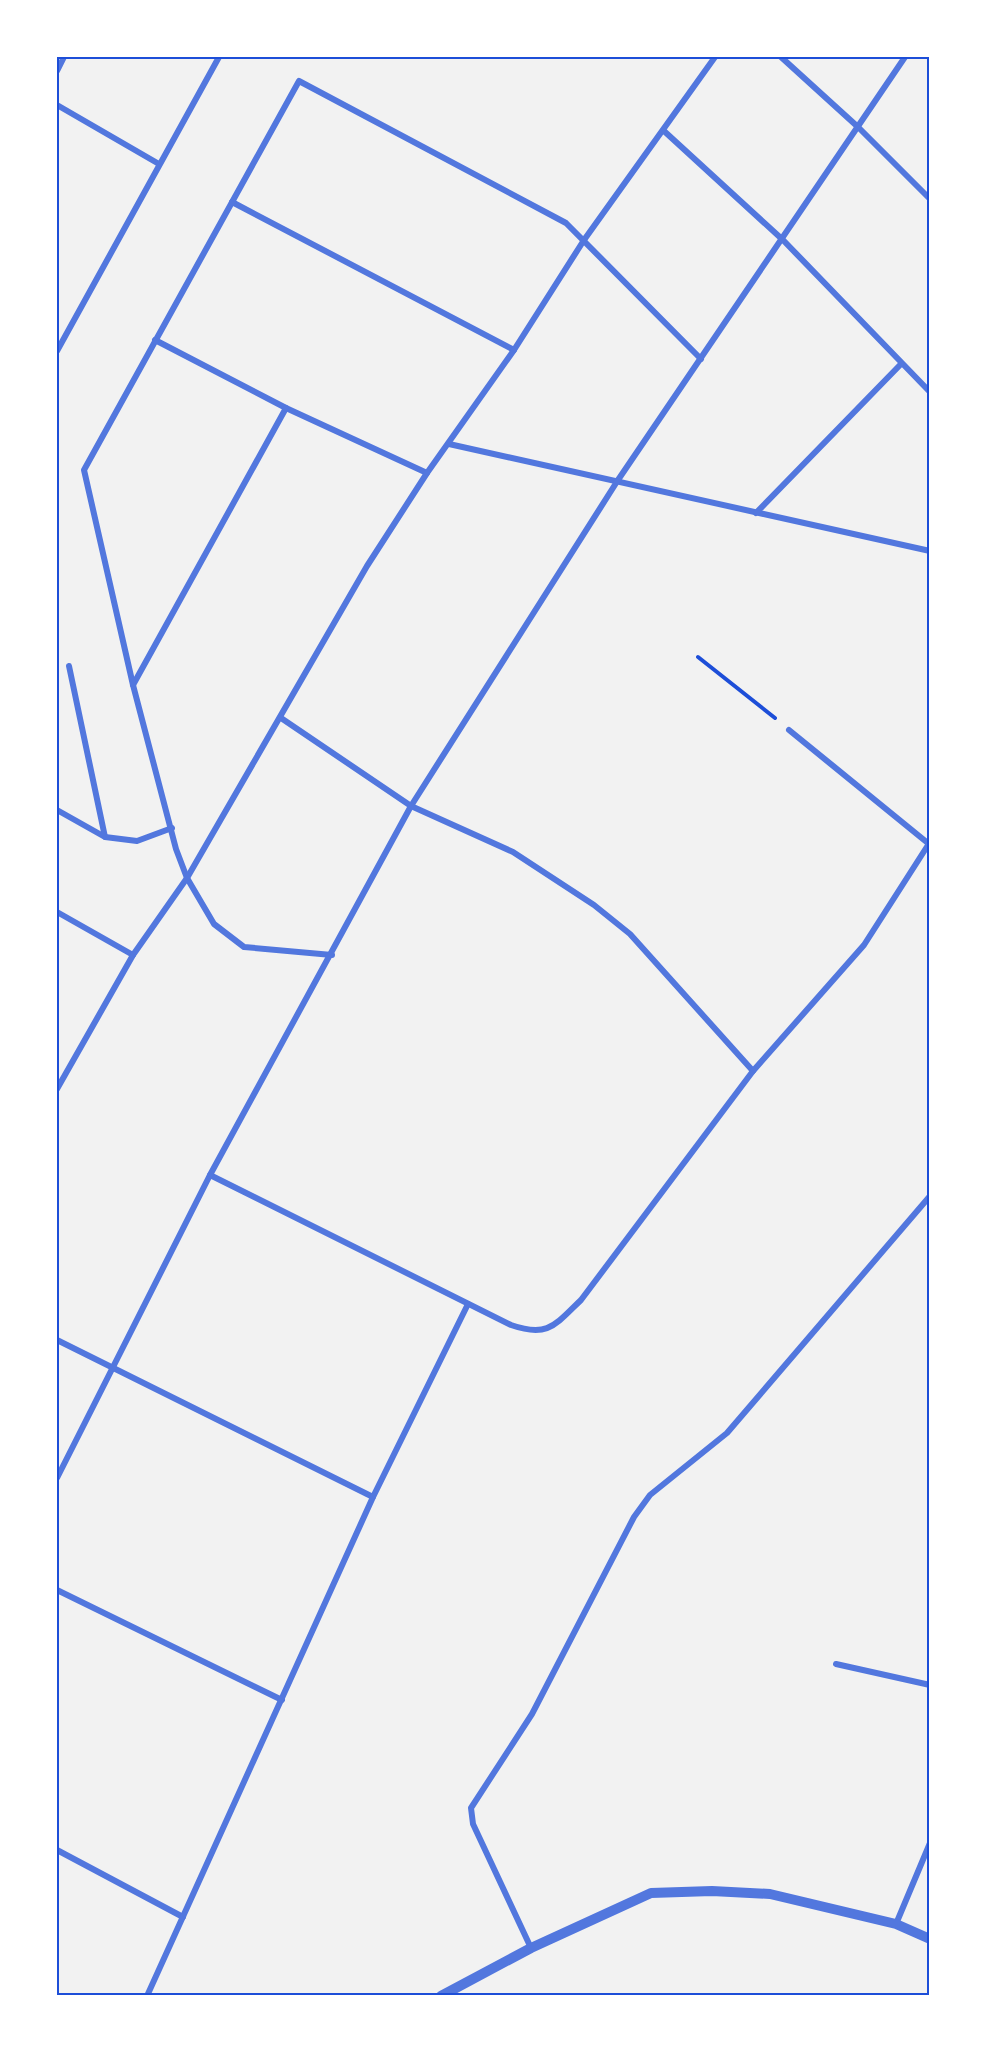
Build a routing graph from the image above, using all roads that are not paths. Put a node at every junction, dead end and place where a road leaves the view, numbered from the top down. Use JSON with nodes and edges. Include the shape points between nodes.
{"nodes":[{"id":1,"x":64,"y":57,"type":"edge"},
{"id":2,"x":219,"y":57,"type":"edge"},
{"id":3,"x":715,"y":57,"type":"edge"},
{"id":4,"x":781,"y":57,"type":"edge"},
{"id":5,"x":906,"y":57,"type":"edge"},
{"id":6,"x":57,"y":71,"type":"edge"},
{"id":7,"x":57,"y":105,"type":"edge"},
{"id":8,"x":858,"y":127,"type":"junction"},
{"id":9,"x":664,"y":132,"type":"junction"},
{"id":10,"x":159,"y":164,"type":"junction"},
{"id":11,"x":930,"y":199,"type":"edge"},
{"id":12,"x":232,"y":202,"type":"junction"},
{"id":13,"x":584,"y":240,"type":"junction"},
{"id":14,"x":783,"y":240,"type":"junction"},
{"id":15,"x":155,"y":340,"type":"junction"},
{"id":16,"x":514,"y":350,"type":"junction"},
{"id":17,"x":57,"y":351,"type":"edge"},
{"id":18,"x":701,"y":359,"type":"junction"},
{"id":19,"x":902,"y":364,"type":"junction"},
{"id":20,"x":930,"y":392,"type":"edge"},
{"id":21,"x":286,"y":408,"type":"junction"},
{"id":22,"x":449,"y":444,"type":"junction"},
{"id":23,"x":427,"y":473,"type":"junction"},
{"id":24,"x":618,"y":480,"type":"junction"},
{"id":25,"x":756,"y":513,"type":"junction"},
{"id":26,"x":930,"y":550,"type":"edge"},
{"id":27,"x":69,"y":666,"type":"dead end"},
{"id":28,"x":133,"y":685,"type":"junction"},
{"id":29,"x":281,"y":718,"type":"junction"},
{"id":30,"x":789,"y":730,"type":"road end"},
{"id":31,"x":411,"y":806,"type":"junction"},
{"id":32,"x":57,"y":810,"type":"edge"},
{"id":33,"x":172,"y":828,"type":"junction"},
{"id":34,"x":105,"y":837,"type":"junction"},
{"id":35,"x":929,"y":843,"type":"edge"},
{"id":36,"x":187,"y":878,"type":"junction"},
{"id":37,"x":57,"y":912,"type":"edge"},
{"id":38,"x":133,"y":955,"type":"junction"},
{"id":39,"x":332,"y":955,"type":"junction"},
{"id":40,"x":753,"y":1071,"type":"junction"},
{"id":41,"x":57,"y":1089,"type":"edge"},
{"id":42,"x":210,"y":1175,"type":"junction"},
{"id":43,"x":930,"y":1196,"type":"edge"},
{"id":44,"x":468,"y":1304,"type":"junction"},
{"id":45,"x":57,"y":1340,"type":"edge"},
{"id":46,"x":113,"y":1368,"type":"junction"},
{"id":47,"x":57,"y":1478,"type":"edge"},
{"id":48,"x":373,"y":1497,"type":"junction"},
{"id":49,"x":57,"y":1590,"type":"edge"},
{"id":50,"x":836,"y":1664,"type":"dead end"},
{"id":51,"x":930,"y":1685,"type":"edge"},
{"id":52,"x":282,"y":1700,"type":"junction"},
{"id":53,"x":930,"y":1843,"type":"edge"},
{"id":54,"x":57,"y":1850,"type":"edge"},
{"id":55,"x":183,"y":1917,"type":"junction"},
{"id":56,"x":896,"y":1923,"type":"junction"},
{"id":57,"x":930,"y":1939,"type":"edge"},
{"id":58,"x":531,"y":1948,"type":"junction"},
{"id":59,"x":147,"y":1996,"type":"edge"},
{"id":60,"x":441,"y":1996,"type":"edge"}],
"edges":[{"from":1,"to":6,"type":"street"},
{"from":2,"to":10,"type":"street"},
{"from":3,"to":9,"type":"street"},
{"from":4,"to":8,"type":"street"},
{"from":5,"to":8,"type":"street"},
{"from":7,"to":10,"type":"street"},
{"from":8,"to":11,"type":"street"},
{"from":8,"to":14,"type":"street"},
{"from":9,"to":13,"type":"street"},
{"from":9,"to":14,"type":"street"},
{"from":10,"to":17,"type":"street"},
{"from":12,"to":13,"type":"street","via":[[298,81],[566,223]]},
{"from":12,"to":15,"type":"street"},
{"from":12,"to":16,"type":"street"},
{"from":13,"to":16,"type":"street"},
{"from":13,"to":18,"type":"street"},
{"from":14,"to":18,"type":"street"},
{"from":14,"to":19,"type":"street"},
{"from":15,"to":21,"type":"street"},
{"from":15,"to":28,"type":"street","via":[[84,470]]},
{"from":16,"to":22,"type":"street"},
{"from":18,"to":24,"type":"street"},
{"from":19,"to":20,"type":"street"},
{"from":19,"to":25,"type":"street"},
{"from":21,"to":23,"type":"street"},
{"from":21,"to":28,"type":"street"},
{"from":22,"to":23,"type":"street"},
{"from":22,"to":24,"type":"street"},
{"from":23,"to":29,"type":"street","via":[[367,566]]},
{"from":24,"to":25,"type":"street"},
{"from":24,"to":31,"type":"street"},
{"from":25,"to":26,"type":"street"},
{"from":27,"to":34,"type":"street"},
{"from":28,"to":33,"type":"street"},
{"from":29,"to":31,"type":"street"},
{"from":29,"to":36,"type":"street"},
{"from":30,"to":35,"type":"street"},
{"from":31,"to":39,"type":"street"},
{"from":31,"to":40,"type":"street","via":[[513,852],[594,905],[630,934]]},
{"from":32,"to":34,"type":"street"},
{"from":33,"to":34,"type":"street","via":[[137,841]]},
{"from":33,"to":36,"type":"street"},
{"from":35,"to":40,"type":"street","via":[[864,945]]},
{"from":36,"to":38,"type":"street"},
{"from":36,"to":39,"type":"street","via":[[214,924],[244,947]]},
{"from":37,"to":38,"type":"street"},
{"from":38,"to":41,"type":"street"},
{"from":39,"to":42,"type":"street"},
{"from":40,"to":44,"type":"street","via":[[581,1300],[562,1318],[544,1331],[528,1331]]},
{"from":42,"to":44,"type":"street"},
{"from":42,"to":46,"type":"street"},
{"from":43,"to":58,"type":"street","via":[[727,1433],[650,1495],[634,1517],[532,1714],[471,1808],[473,1824]]},
{"from":44,"to":48,"type":"street"},
{"from":45,"to":46,"type":"street"},
{"from":46,"to":47,"type":"street"},
{"from":46,"to":48,"type":"street"},
{"from":48,"to":52,"type":"street"},
{"from":49,"to":52,"type":"street"},
{"from":50,"to":51,"type":"street"},
{"from":52,"to":55,"type":"street"},
{"from":53,"to":56,"type":"street"},
{"from":54,"to":55,"type":"street"},
{"from":55,"to":59,"type":"street"},
{"from":56,"to":57,"type":"street"},
{"from":56,"to":58,"type":"street","via":[[770,1894],[651,1893]]},
{"from":58,"to":60,"type":"street"}]}
